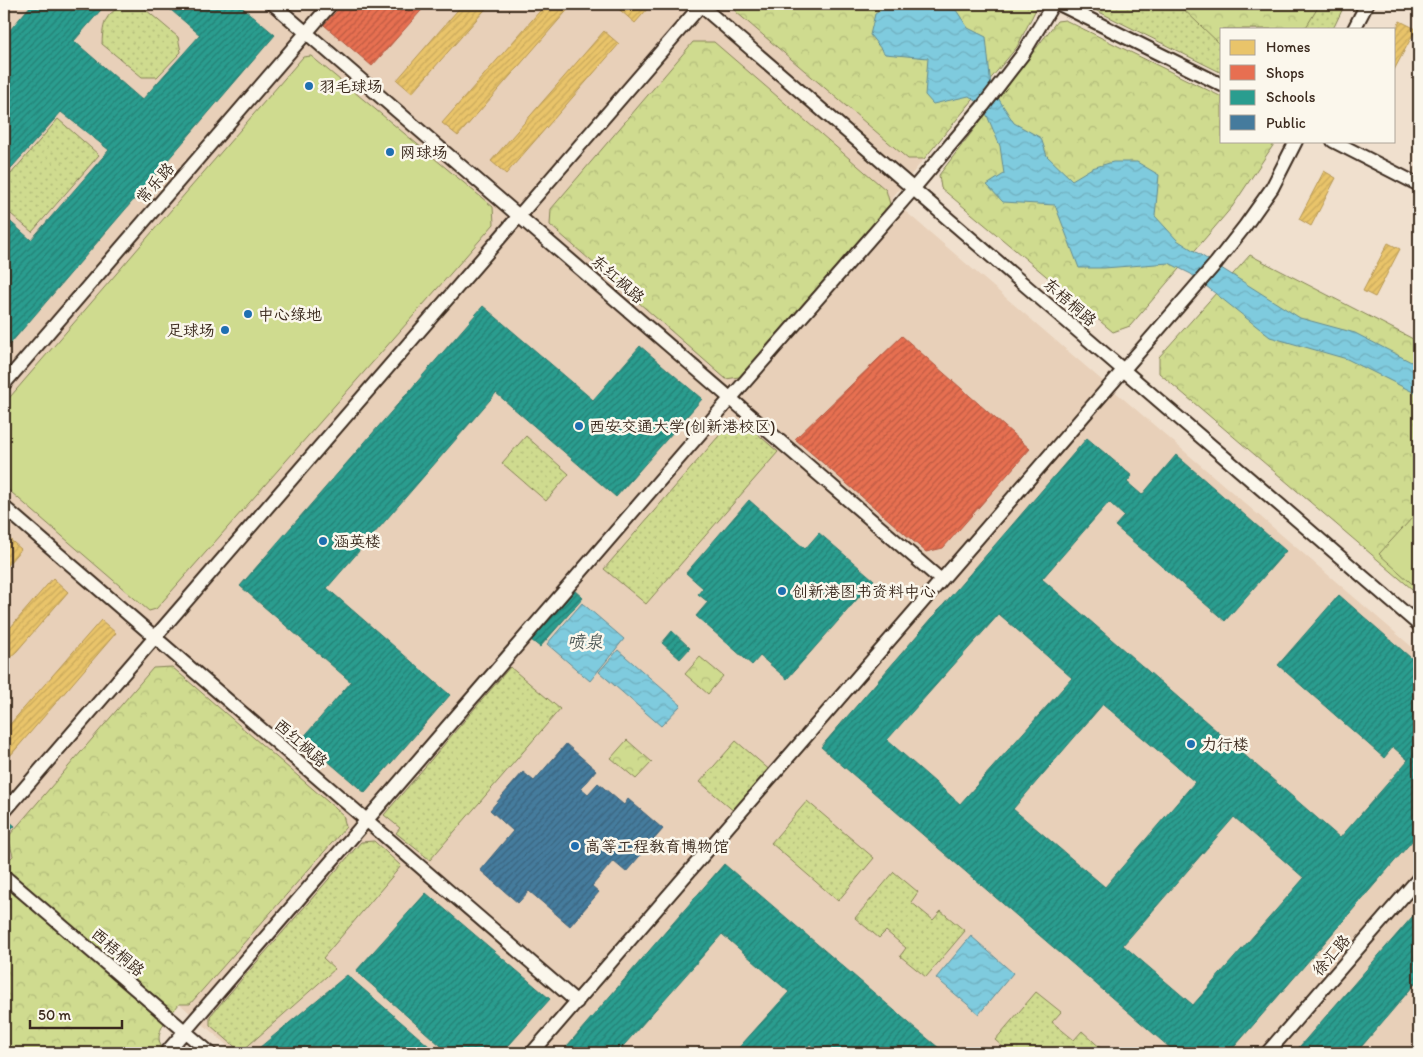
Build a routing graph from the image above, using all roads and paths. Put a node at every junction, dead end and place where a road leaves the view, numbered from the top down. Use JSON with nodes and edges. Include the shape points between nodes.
{"nodes":[{"id":1,"x":273,"y":4,"type":"edge"},
{"id":2,"x":331,"y":4,"type":"edge"},
{"id":3,"x":701,"y":4,"type":"edge"},
{"id":4,"x":1054,"y":4,"type":"edge"},
{"id":5,"x":1059,"y":4,"type":"edge"},
{"id":6,"x":1367,"y":4,"type":"edge"},
{"id":7,"x":1355,"y":28,"type":"edge"},
{"id":8,"x":306,"y":32,"type":"junction"},
{"id":9,"x":1220,"y":84,"type":"edge"},
{"id":10,"x":1295,"y":142,"type":"edge"},
{"id":11,"x":1335,"y":142,"type":"edge"},
{"id":12,"x":1419,"y":185,"type":"edge"},
{"id":13,"x":914,"y":188,"type":"junction"},
{"id":14,"x":519,"y":215,"type":"junction"},
{"id":15,"x":1123,"y":369,"type":"junction"},
{"id":16,"x":4,"y":384,"type":"edge"},
{"id":17,"x":731,"y":398,"type":"junction"},
{"id":18,"x":4,"y":508,"type":"edge"},
{"id":19,"x":941,"y":580,"type":"junction"},
{"id":20,"x":1419,"y":625,"type":"edge"},
{"id":21,"x":154,"y":638,"type":"junction"},
{"id":22,"x":4,"y":812,"type":"edge"},
{"id":23,"x":366,"y":821,"type":"junction"},
{"id":24,"x":4,"y":876,"type":"edge"},
{"id":25,"x":1419,"y":878,"type":"edge"},
{"id":26,"x":577,"y":1002,"type":"junction"},
{"id":27,"x":185,"y":1032,"type":"junction"},
{"id":28,"x":166,"y":1053,"type":"edge"},
{"id":29,"x":210,"y":1053,"type":"edge"},
{"id":30,"x":532,"y":1053,"type":"edge"},
{"id":31,"x":1267,"y":1053,"type":"edge"}],
"edges":[{"from":1,"to":8,"type":"street","name":"东红枫路"},
{"from":2,"to":8,"type":"street","name":"常乐路"},
{"from":3,"to":13,"type":"street","name":"东梧桐路"},
{"from":3,"to":14,"type":"street"},
{"from":4,"to":13,"type":"street","via":[[1001,83]]},
{"from":5,"to":9,"type":"street"},
{"from":6,"to":7,"type":"street"},
{"from":8,"to":14,"type":"street","name":"东红枫路"},
{"from":8,"to":16,"type":"street","name":"常乐路"},
{"from":10,"to":15,"type":"street","via":[[1272,188],[1245,226]]},
{"from":11,"to":12,"type":"street"},
{"from":13,"to":15,"type":"street","name":"东梧桐路"},
{"from":13,"to":17,"type":"street"},
{"from":14,"to":17,"type":"street","name":"东红枫路"},
{"from":14,"to":21,"type":"street"},
{"from":15,"to":19,"type":"street"},
{"from":15,"to":20,"type":"street","name":"东梧桐路"},
{"from":17,"to":19,"type":"street","name":"东红枫路"},
{"from":17,"to":23,"type":"street"},
{"from":18,"to":21,"type":"street","name":"西红枫路"},
{"from":19,"to":26,"type":"street"},
{"from":21,"to":22,"type":"street"},
{"from":21,"to":23,"type":"street","name":"西红枫路"},
{"from":23,"to":26,"type":"street","name":"西红枫路"},
{"from":23,"to":27,"type":"street"},
{"from":24,"to":27,"type":"street","name":"西梧桐路"},
{"from":25,"to":31,"type":"street","name":"徐汇路"},
{"from":26,"to":30,"type":"street"},
{"from":27,"to":28,"type":"street"},
{"from":27,"to":29,"type":"street","name":"西梧桐路"}]}
